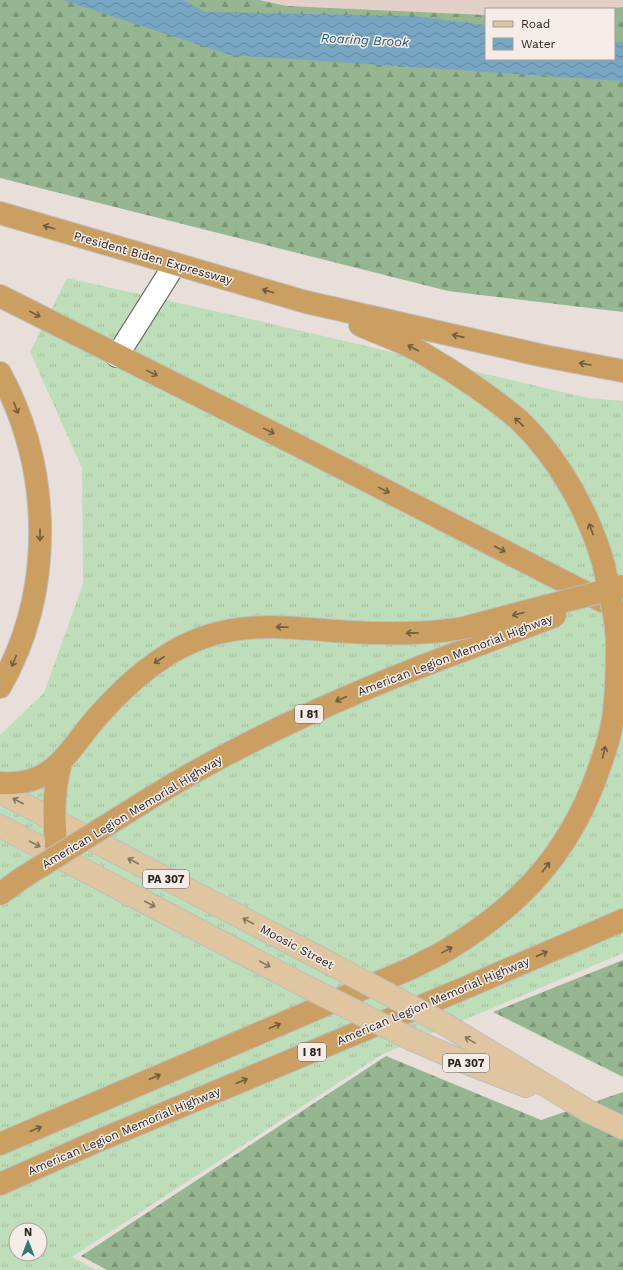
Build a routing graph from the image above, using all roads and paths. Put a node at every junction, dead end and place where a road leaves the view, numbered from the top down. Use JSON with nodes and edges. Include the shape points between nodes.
{"nodes":[{"id":1,"x":0,"y":213,"type":"edge"},
{"id":2,"x":175,"y":264,"type":"junction"},
{"id":3,"x":0,"y":296,"type":"edge"},
{"id":4,"x":306,"y":302,"type":"junction"},
{"id":5,"x":117,"y":356,"type":"junction"},
{"id":6,"x":623,"y":371,"type":"edge"},
{"id":7,"x":0,"y":373,"type":"edge"},
{"id":8,"x":623,"y":586,"type":"edge"},
{"id":9,"x":623,"y":590,"type":"edge"},
{"id":10,"x":623,"y":612,"type":"edge"},
{"id":11,"x":0,"y":687,"type":"edge"},
{"id":12,"x":61,"y":763,"type":"junction"},
{"id":13,"x":0,"y":783,"type":"edge"},
{"id":14,"x":0,"y":792,"type":"edge"},
{"id":15,"x":53,"y":820,"type":"junction"},
{"id":16,"x":0,"y":826,"type":"edge"},
{"id":17,"x":57,"y":855,"type":"junction"},
{"id":18,"x":0,"y":894,"type":"edge"},
{"id":19,"x":623,"y":920,"type":"edge"},
{"id":20,"x":588,"y":1111,"type":"junction"},
{"id":21,"x":623,"y":1128,"type":"edge"},
{"id":22,"x":93,"y":1143,"type":"junction"},
{"id":23,"x":0,"y":1144,"type":"edge"},
{"id":24,"x":0,"y":1184,"type":"edge"},
{"id":25,"x":0,"y":1199,"type":"edge"}],
"edges":[{"from":2,"to":1,"type":"highway","name":"President Biden Expressway","one_way":true},
{"from":4,"to":2,"type":"highway","name":"President Biden Expressway","one_way":true},
{"from":2,"to":5,"type":"lane"},
{"from":3,"to":5,"type":"highway","one_way":true},
{"from":6,"to":4,"type":"highway","one_way":true,"via":[[544,356]]},
{"from":23,"to":4,"type":"highway","one_way":true,"bridge":true,"via":[[412,968],[481,928],[514,901],[544,870],[568,836],[588,798],[603,758],[613,720],[617,682],[615,619],[604,566],[571,486],[544,449],[519,421],[456,374],[413,348]]},
{"from":5,"to":10,"type":"highway","one_way":true,"via":[[296,444]]},
{"from":7,"to":11,"type":"highway","one_way":true,"via":[[11,393],[24,429],[35,471],[40,512],[40,551],[35,596],[26,632]]},
{"from":8,"to":12,"type":"highway","one_way":true,"bridge":true,"via":[[450,630],[382,634],[271,626],[233,629],[214,634],[175,650],[137,676],[97,717]]},
{"from":9,"to":18,"type":"highway","name":"American Legion Memorial Highway","number":"I 81","one_way":true,"bridge":true,"via":[[415,668],[302,717],[144,802]]},
{"from":12,"to":13,"type":"highway","via":[[47,774],[34,779],[9,784]]},
{"from":12,"to":15,"type":"highway","via":[[55,784]]},
{"from":15,"to":14,"type":"main road","name":"Moosic Street","number":"PA 307","one_way":true},
{"from":15,"to":17,"type":"highway"},
{"from":20,"to":15,"type":"main road","name":"Moosic Street","number":"PA 307","one_way":true,"bridge":true,"via":[[446,1025]]},
{"from":16,"to":17,"type":"main road","name":"Moosic Street","number":"PA 307","one_way":true},
{"from":17,"to":20,"type":"main road","name":"Moosic Street","number":"PA 307","one_way":true,"bridge":true,"via":[[413,1040]]},
{"from":22,"to":19,"type":"highway","name":"American Legion Memorial Highway","number":"I 81","one_way":true},
{"from":20,"to":21,"type":"main road","name":"Moosic Street","number":"PA 307"},
{"from":22,"to":24,"type":"highway","name":"American Legion Memorial Highway","number":"I 81"},
{"from":22,"to":25,"type":"highway"}]}
